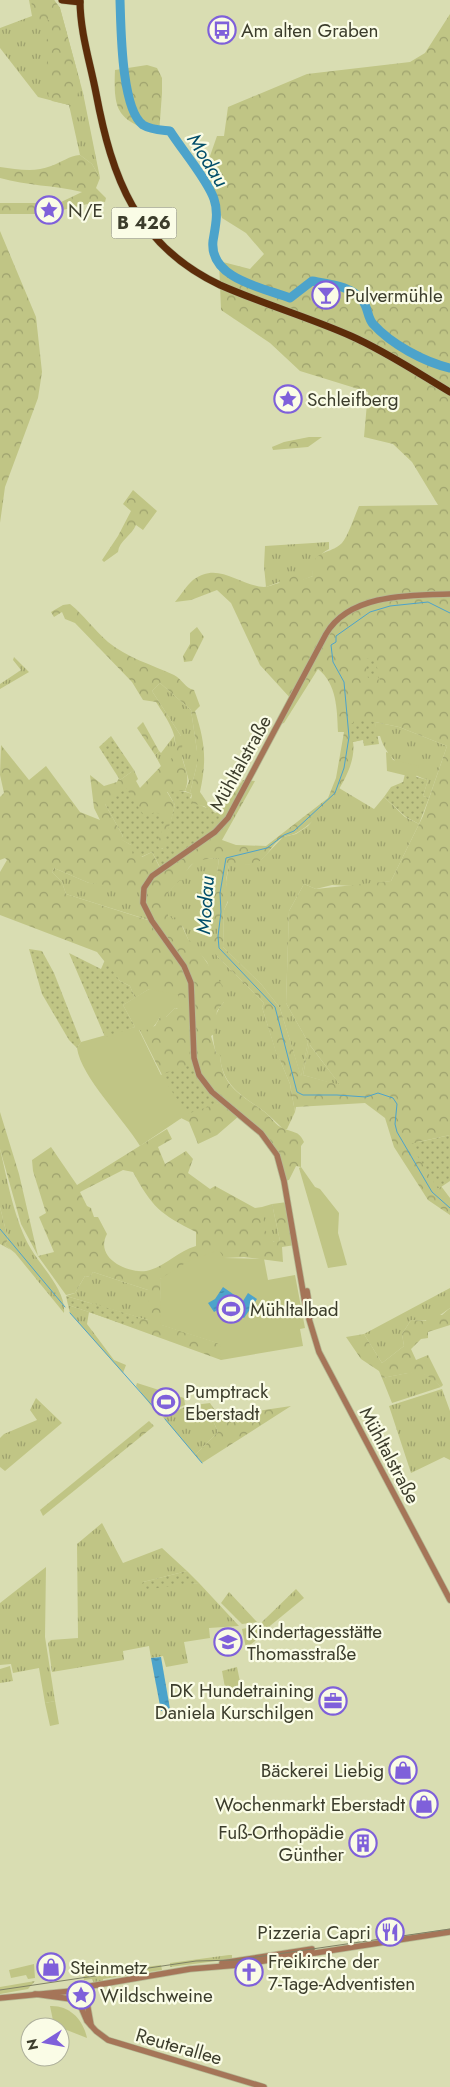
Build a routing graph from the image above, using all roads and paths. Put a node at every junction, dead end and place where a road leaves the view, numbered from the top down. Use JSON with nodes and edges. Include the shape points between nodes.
{"nodes":[{"id":1,"x":62,"y":0,"type":"edge"},
{"id":2,"x":80,"y":1,"type":"edge"},
{"id":3,"x":450,"y":392,"type":"edge"},
{"id":4,"x":450,"y":594,"type":"edge"},
{"id":5,"x":450,"y":1600,"type":"edge"},
{"id":6,"x":450,"y":1931,"type":"edge"},
{"id":7,"x":103,"y":1985,"type":"junction"},
{"id":8,"x":85,"y":1987,"type":"junction"},
{"id":9,"x":72,"y":1990,"type":"junction"},
{"id":10,"x":35,"y":1994,"type":"junction"},
{"id":11,"x":90,"y":1994,"type":"junction"},
{"id":12,"x":0,"y":1998,"type":"edge"},
{"id":13,"x":71,"y":1999,"type":"junction"},
{"id":14,"x":87,"y":2003,"type":"junction"},
{"id":15,"x":79,"y":2005,"type":"junction"},
{"id":16,"x":91,"y":2025,"type":"junction"},
{"id":17,"x":264,"y":2087,"type":"edge"}],
"edges":[{"from":1,"to":2,"type":"main road"},
{"from":2,"to":3,"type":"main road","number":"B 426","via":[[84,39],[111,162],[128,201],[158,240],[190,267],[220,285],[364,342]]},
{"from":4,"to":5,"type":"street","name":"Mühltalstraße","via":[[416,595],[368,603],[340,616],[326,634],[228,818],[215,832],[156,872],[148,880],[143,893],[146,912],[184,966],[191,983],[194,1058],[199,1075],[212,1092],[265,1138],[279,1160],[310,1322],[321,1357]]},
{"from":6,"to":7,"type":"street","via":[[123,1979]]},
{"from":7,"to":8,"type":"street"},
{"from":7,"to":11,"type":"street"},
{"from":8,"to":9,"type":"street"},
{"from":8,"to":11,"type":"street"},
{"from":9,"to":10,"type":"street"},
{"from":9,"to":13,"type":"street"},
{"from":10,"to":12,"type":"street"},
{"from":10,"to":13,"type":"street"},
{"from":11,"to":14,"type":"street"},
{"from":13,"to":15,"type":"street"},
{"from":14,"to":15,"type":"street"},
{"from":14,"to":16,"type":"street"},
{"from":15,"to":16,"type":"street","name":"Reuterallee"},
{"from":16,"to":17,"type":"street","name":"Reuterallee","via":[[111,2042]]}]}
